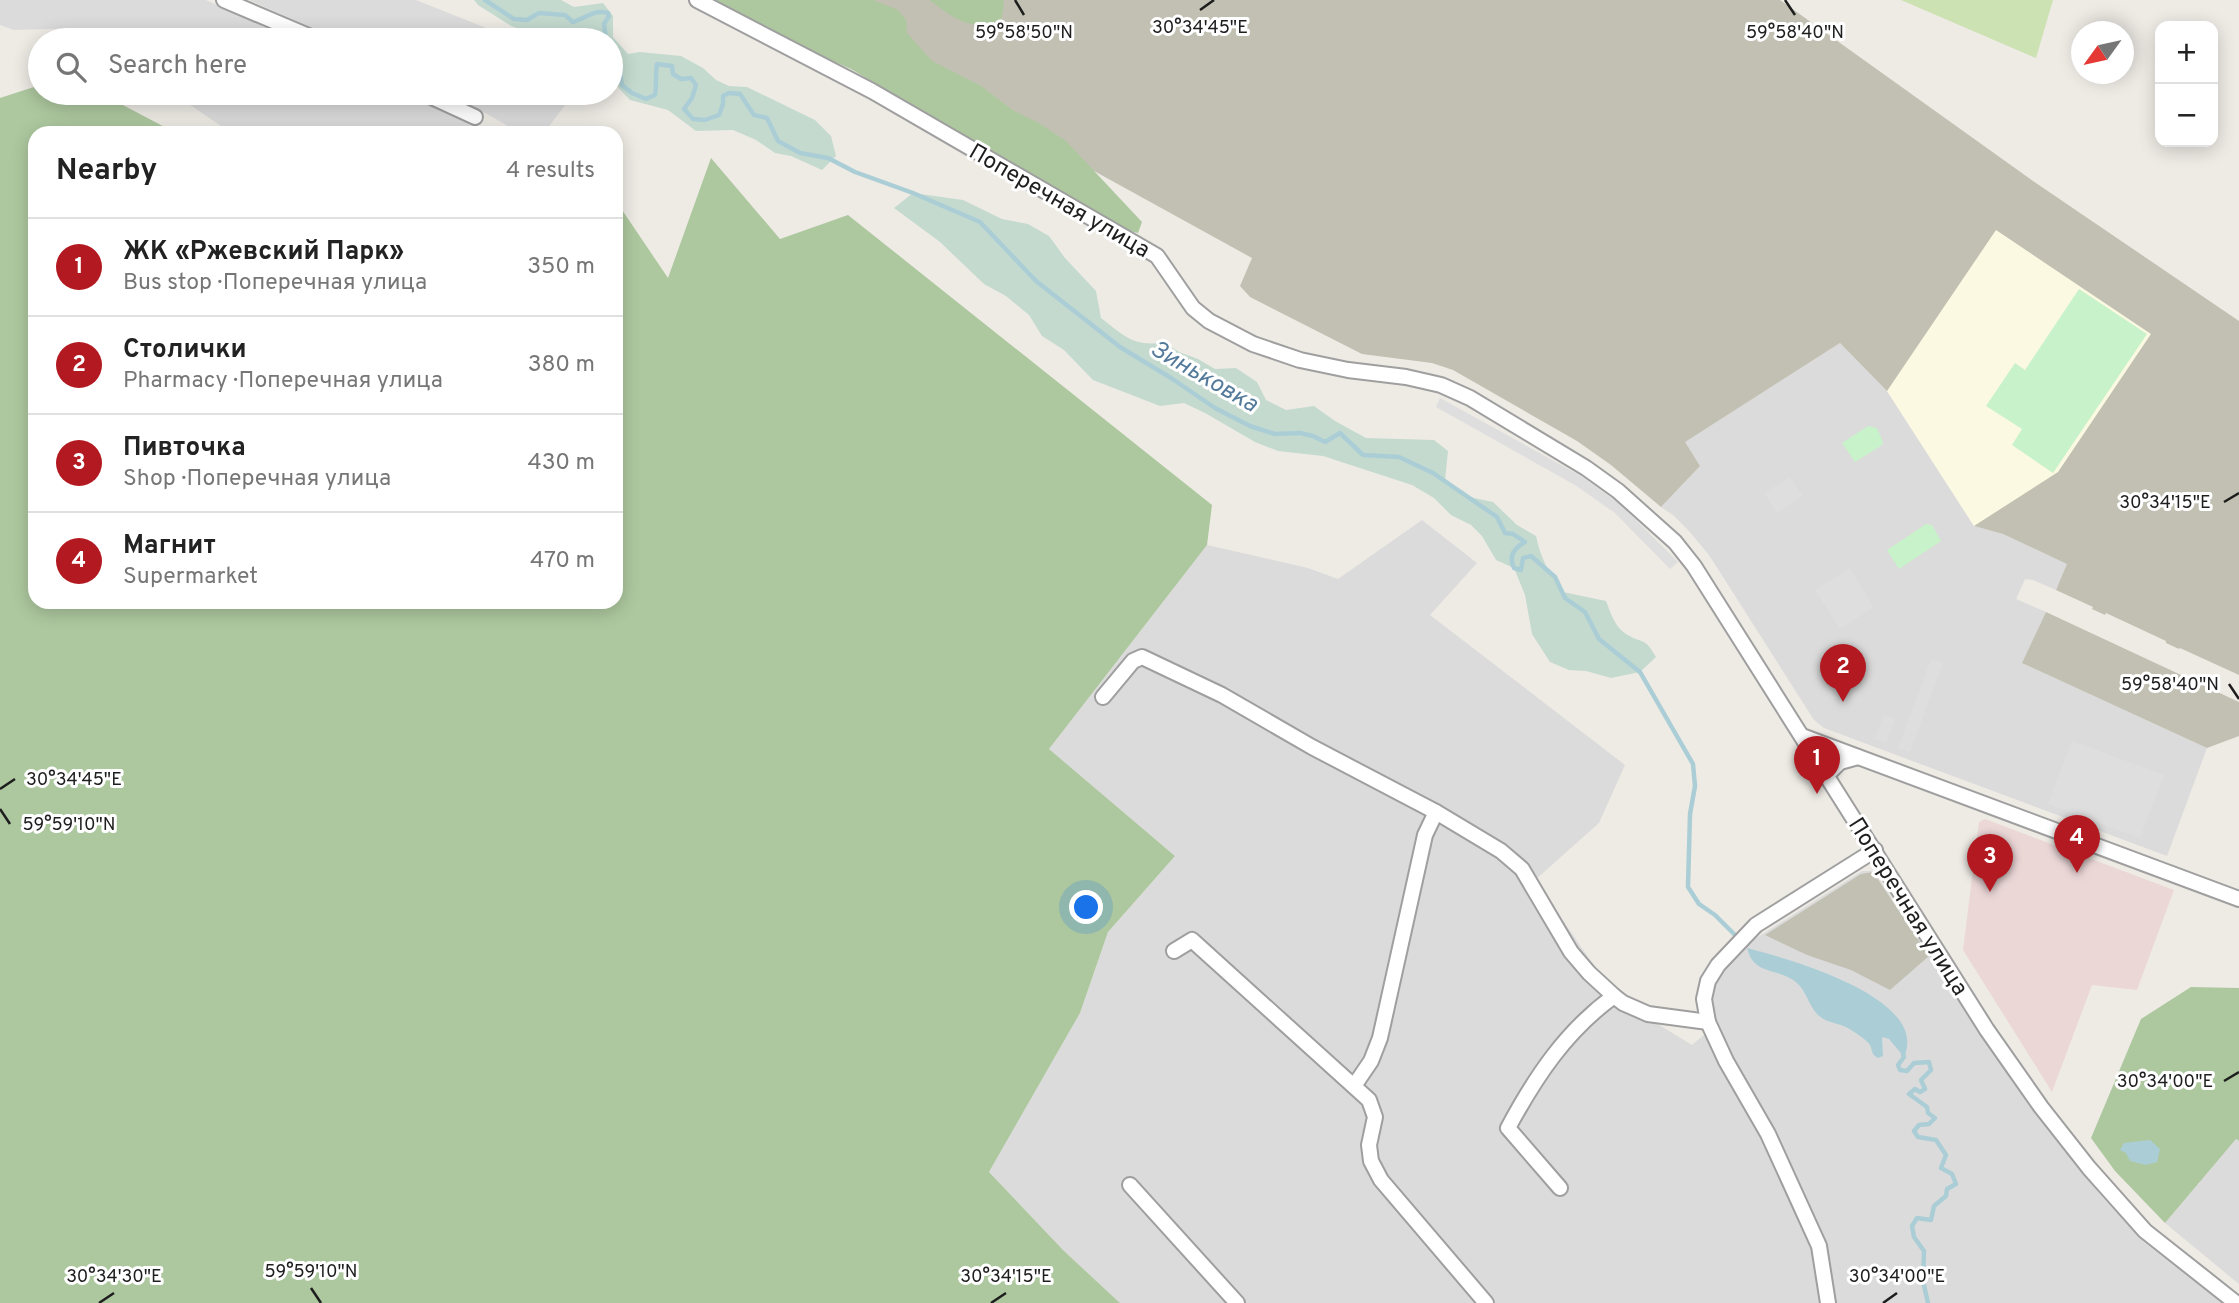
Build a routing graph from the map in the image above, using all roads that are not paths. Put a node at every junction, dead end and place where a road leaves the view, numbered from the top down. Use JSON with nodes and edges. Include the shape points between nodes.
{"nodes":[{"id":1,"x":224,"y":0,"type":"edge"},
{"id":2,"x":697,"y":0,"type":"edge"},
{"id":3,"x":290,"y":28,"type":"edge"},
{"id":4,"x":449,"y":105,"type":"edge"},
{"id":5,"x":475,"y":117,"type":"dead end"},
{"id":6,"x":1103,"y":697,"type":"dead end"},
{"id":7,"x":1801,"y":736,"type":"junction"},
{"id":8,"x":1858,"y":757,"type":"junction"},
{"id":9,"x":1827,"y":775,"type":"junction"},
{"id":10,"x":1436,"y":812,"type":"junction"},
{"id":11,"x":1875,"y":850,"type":"junction"},
{"id":12,"x":2239,"y":900,"type":"edge"},
{"id":13,"x":1174,"y":951,"type":"dead end"},
{"id":14,"x":1614,"y":996,"type":"junction"},
{"id":15,"x":1709,"y":1022,"type":"junction"},
{"id":16,"x":1354,"y":1086,"type":"junction"},
{"id":17,"x":1130,"y":1185,"type":"dead end"},
{"id":18,"x":1560,"y":1188,"type":"dead end"},
{"id":19,"x":1237,"y":1303,"type":"edge"},
{"id":20,"x":1486,"y":1303,"type":"edge"},
{"id":21,"x":1828,"y":1303,"type":"edge"},
{"id":22,"x":2236,"y":1303,"type":"edge"}],
"edges":[{"from":1,"to":3,"type":"street"},
{"from":2,"to":7,"type":"street","name":"Поперечная улица","via":[[872,91],[1157,256],[1193,308],[1209,321],[1253,344],[1300,360],[1441,385],[1586,468],[1638,506],[1694,566]]},
{"from":4,"to":5,"type":"street"},
{"from":6,"to":10,"type":"street","via":[[1133,661],[1142,657],[1222,695]]},
{"from":7,"to":8,"type":"street"},
{"from":7,"to":9,"type":"street","name":"Поперечная улица"},
{"from":8,"to":9,"type":"street","via":[[1840,762]]},
{"from":8,"to":12,"type":"street"},
{"from":9,"to":11,"type":"street","name":"Поперечная улица"},
{"from":10,"to":14,"type":"street","via":[[1522,869],[1571,952]]},
{"from":10,"to":16,"type":"street","via":[[1425,835],[1380,1038]]},
{"from":11,"to":15,"type":"street","via":[[1776,911],[1744,937],[1708,981],[1704,999]]},
{"from":11,"to":22,"type":"street","name":"Поперечная улица","via":[[1987,1030],[2061,1133],[2145,1231]]},
{"from":13,"to":16,"type":"street","via":[[1192,940]]},
{"from":14,"to":15,"type":"street","via":[[1648,1014]]},
{"from":14,"to":18,"type":"street","via":[[1591,1012],[1562,1043],[1532,1083],[1508,1128]]},
{"from":15,"to":21,"type":"street","via":[[1768,1134],[1819,1246]]},
{"from":16,"to":20,"type":"street","via":[[1368,1100],[1375,1117],[1369,1145],[1381,1180]]},
{"from":17,"to":19,"type":"street"}]}
